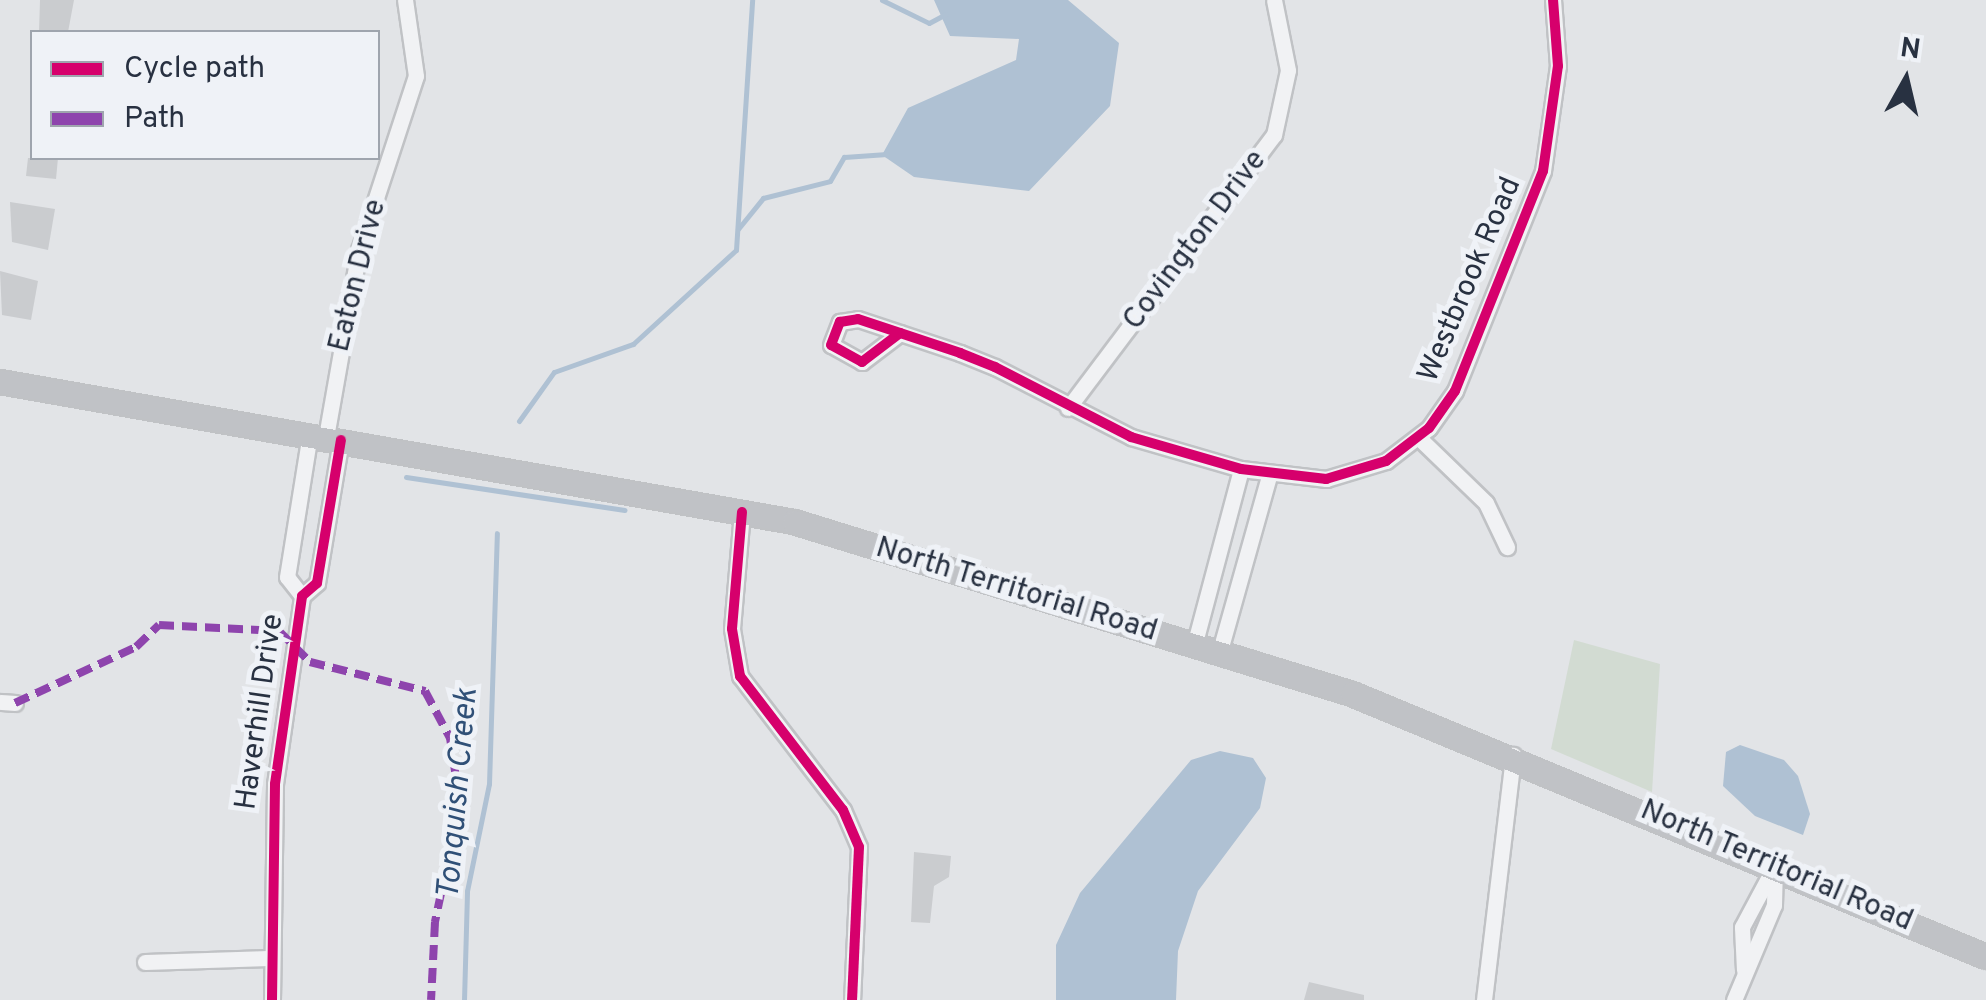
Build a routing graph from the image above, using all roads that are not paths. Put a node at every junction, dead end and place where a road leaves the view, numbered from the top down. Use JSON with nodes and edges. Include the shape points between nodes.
{"nodes":[{"id":1,"x":405,"y":0,"type":"edge"},
{"id":2,"x":1274,"y":0,"type":"edge"},
{"id":3,"x":1553,"y":0,"type":"edge"},
{"id":4,"x":900,"y":332,"type":"dead end"},
{"id":5,"x":0,"y":382,"type":"edge"},
{"id":6,"x":1068,"y":408,"type":"junction"},
{"id":7,"x":326,"y":437,"type":"junction"},
{"id":8,"x":1418,"y":438,"type":"junction"},
{"id":9,"x":1242,"y":469,"type":"junction"},
{"id":10,"x":1270,"y":473,"type":"junction"},
{"id":11,"x":742,"y":512,"type":"junction"},
{"id":12,"x":1507,"y":547,"type":"dead end"},
{"id":13,"x":302,"y":596,"type":"junction"},
{"id":14,"x":1194,"y":646,"type":"junction"},
{"id":15,"x":1218,"y":654,"type":"junction"},
{"id":16,"x":1512,"y":755,"type":"junction"},
{"id":17,"x":1775,"y":865,"type":"junction"},
{"id":18,"x":1986,"y":957,"type":"edge"},
{"id":19,"x":270,"y":958,"type":"junction"},
{"id":20,"x":145,"y":962,"type":"dead end"},
{"id":21,"x":1744,"y":970,"type":"junction"},
{"id":22,"x":272,"y":1000,"type":"edge"},
{"id":23,"x":852,"y":1000,"type":"edge"},
{"id":24,"x":1484,"y":1000,"type":"edge"},
{"id":25,"x":1734,"y":1000,"type":"edge"}],
"edges":[{"from":1,"to":7,"type":"street","name":"Eaton Drive","via":[[416,76],[359,250]]},
{"from":2,"to":6,"type":"street","name":"Covington Drive","via":[[1288,70],[1274,135]]},
{"from":3,"to":8,"type":"street","name":"Westbrook Road","via":[[1556,101],[1543,171],[1455,391]]},
{"from":4,"to":6,"type":"street","name":"Westbrook Road","via":[[994,367]]},
{"from":5,"to":7,"type":"main road","name":"North Territorial Road"},
{"from":6,"to":9,"type":"street","name":"Westbrook Road","via":[[1131,438]]},
{"from":7,"to":11,"type":"main road","name":"North Territorial Road"},
{"from":7,"to":13,"type":"street","name":"Haverhill Drive","via":[[317,583]]},
{"from":7,"to":13,"type":"street","name":"Haverhill Drive","via":[[288,577]]},
{"from":8,"to":10,"type":"street","name":"Westbrook Road","via":[[1348,475]]},
{"from":8,"to":12,"type":"street","via":[[1486,504]]},
{"from":9,"to":10,"type":"street","name":"Westbrook Road"},
{"from":9,"to":14,"type":"street"},
{"from":10,"to":15,"type":"street"},
{"from":11,"to":14,"type":"main road","name":"North Territorial Road"},
{"from":11,"to":23,"type":"street","via":[[732,629],[740,676],[844,810],[859,848]]},
{"from":13,"to":19,"type":"street","name":"Haverhill Drive","via":[[270,836]]},
{"from":14,"to":15,"type":"main road","name":"North Territorial Road"},
{"from":15,"to":16,"type":"main road","name":"North Territorial Road"},
{"from":16,"to":17,"type":"main road","name":"North Territorial Road"},
{"from":16,"to":24,"type":"street"},
{"from":17,"to":18,"type":"main road","name":"North Territorial Road"},
{"from":17,"to":21,"type":"street","via":[[1774,905]]},
{"from":17,"to":21,"type":"street","via":[[1742,927]]},
{"from":19,"to":20,"type":"street"},
{"from":19,"to":22,"type":"street","name":"Haverhill Drive"},
{"from":21,"to":25,"type":"street"}]}
